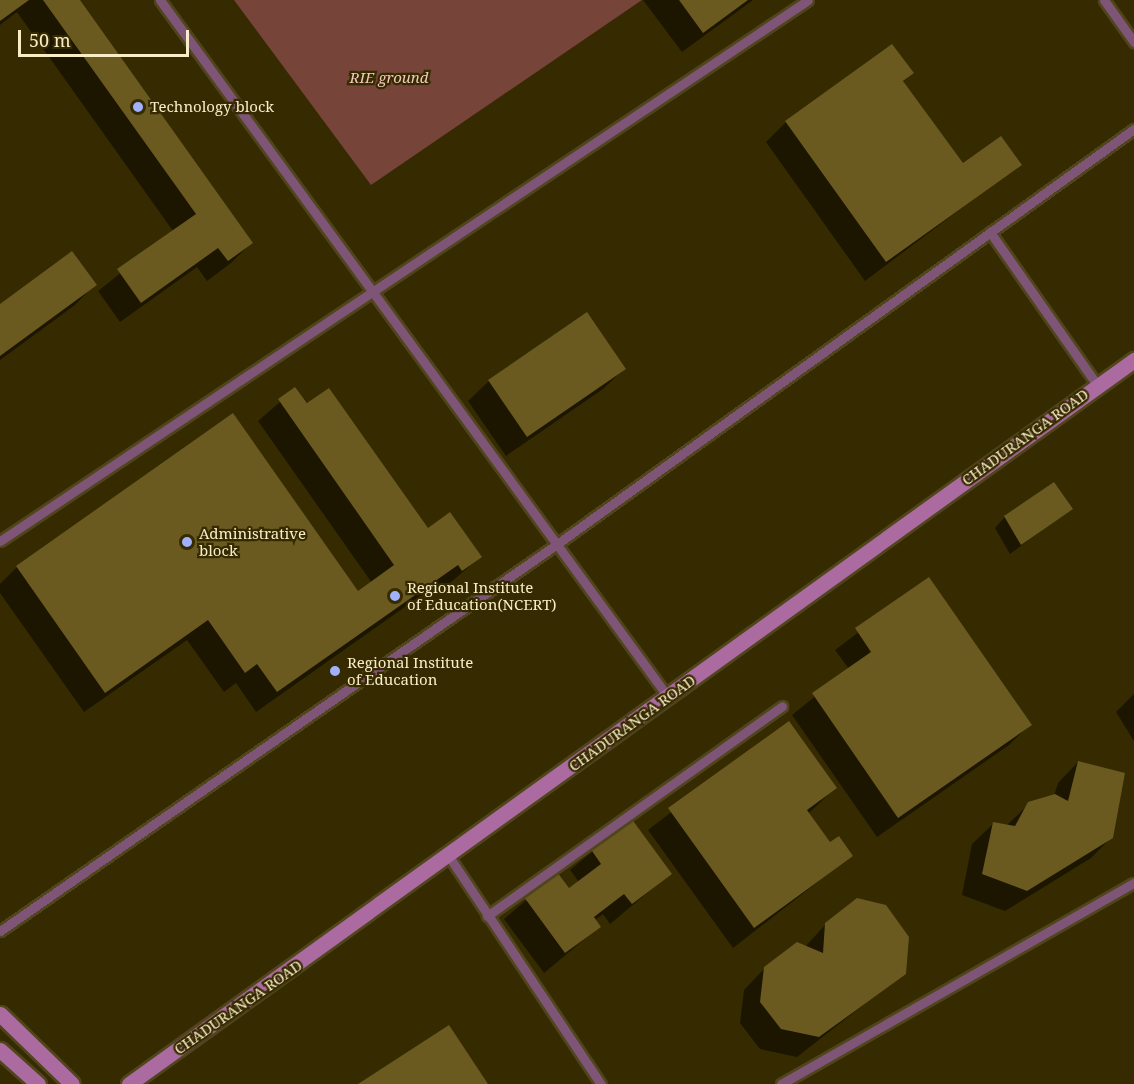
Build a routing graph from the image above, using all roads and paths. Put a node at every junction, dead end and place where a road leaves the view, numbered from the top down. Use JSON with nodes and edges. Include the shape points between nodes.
{"nodes":[{"id":1,"x":160,"y":0,"type":"edge"},
{"id":2,"x":808,"y":0,"type":"edge"},
{"id":3,"x":1104,"y":0,"type":"edge"},
{"id":4,"x":1134,"y":42,"type":"edge"},
{"id":5,"x":1134,"y":129,"type":"edge"},
{"id":6,"x":990,"y":232,"type":"junction"},
{"id":7,"x":372,"y":291,"type":"junction"},
{"id":8,"x":1134,"y":360,"type":"edge"},
{"id":9,"x":1098,"y":386,"type":"junction"},
{"id":10,"x":0,"y":541,"type":"edge"},
{"id":11,"x":557,"y":544,"type":"junction"},
{"id":12,"x":668,"y":697,"type":"junction"},
{"id":13,"x":782,"y":706,"type":"dead end"},
{"id":14,"x":450,"y":858,"type":"junction"},
{"id":15,"x":1134,"y":883,"type":"edge"},
{"id":16,"x":488,"y":916,"type":"junction"},
{"id":17,"x":0,"y":931,"type":"edge"},
{"id":18,"x":0,"y":1014,"type":"edge"},
{"id":19,"x":0,"y":1050,"type":"edge"},
{"id":20,"x":38,"y":1084,"type":"edge"},
{"id":21,"x":72,"y":1084,"type":"edge"},
{"id":22,"x":129,"y":1084,"type":"edge"},
{"id":23,"x":601,"y":1084,"type":"edge"},
{"id":24,"x":781,"y":1084,"type":"edge"}],
"edges":[{"from":1,"to":7,"type":"lane"},
{"from":2,"to":7,"type":"lane"},
{"from":3,"to":4,"type":"lane"},
{"from":5,"to":6,"type":"lane"},
{"from":6,"to":9,"type":"lane"},
{"from":6,"to":11,"type":"lane"},
{"from":7,"to":10,"type":"lane"},
{"from":7,"to":11,"type":"lane"},
{"from":8,"to":9,"type":"street","name":"CHADURANGA ROAD"},
{"from":9,"to":12,"type":"street","name":"CHADURANGA ROAD"},
{"from":11,"to":12,"type":"lane"},
{"from":11,"to":17,"type":"lane"},
{"from":12,"to":14,"type":"street","name":"CHADURANGA ROAD"},
{"from":13,"to":16,"type":"lane"},
{"from":14,"to":16,"type":"lane"},
{"from":14,"to":22,"type":"street","name":"CHADURANGA ROAD"},
{"from":15,"to":24,"type":"lane"},
{"from":16,"to":23,"type":"lane"},
{"from":18,"to":21,"type":"street"},
{"from":19,"to":20,"type":"street"}]}
